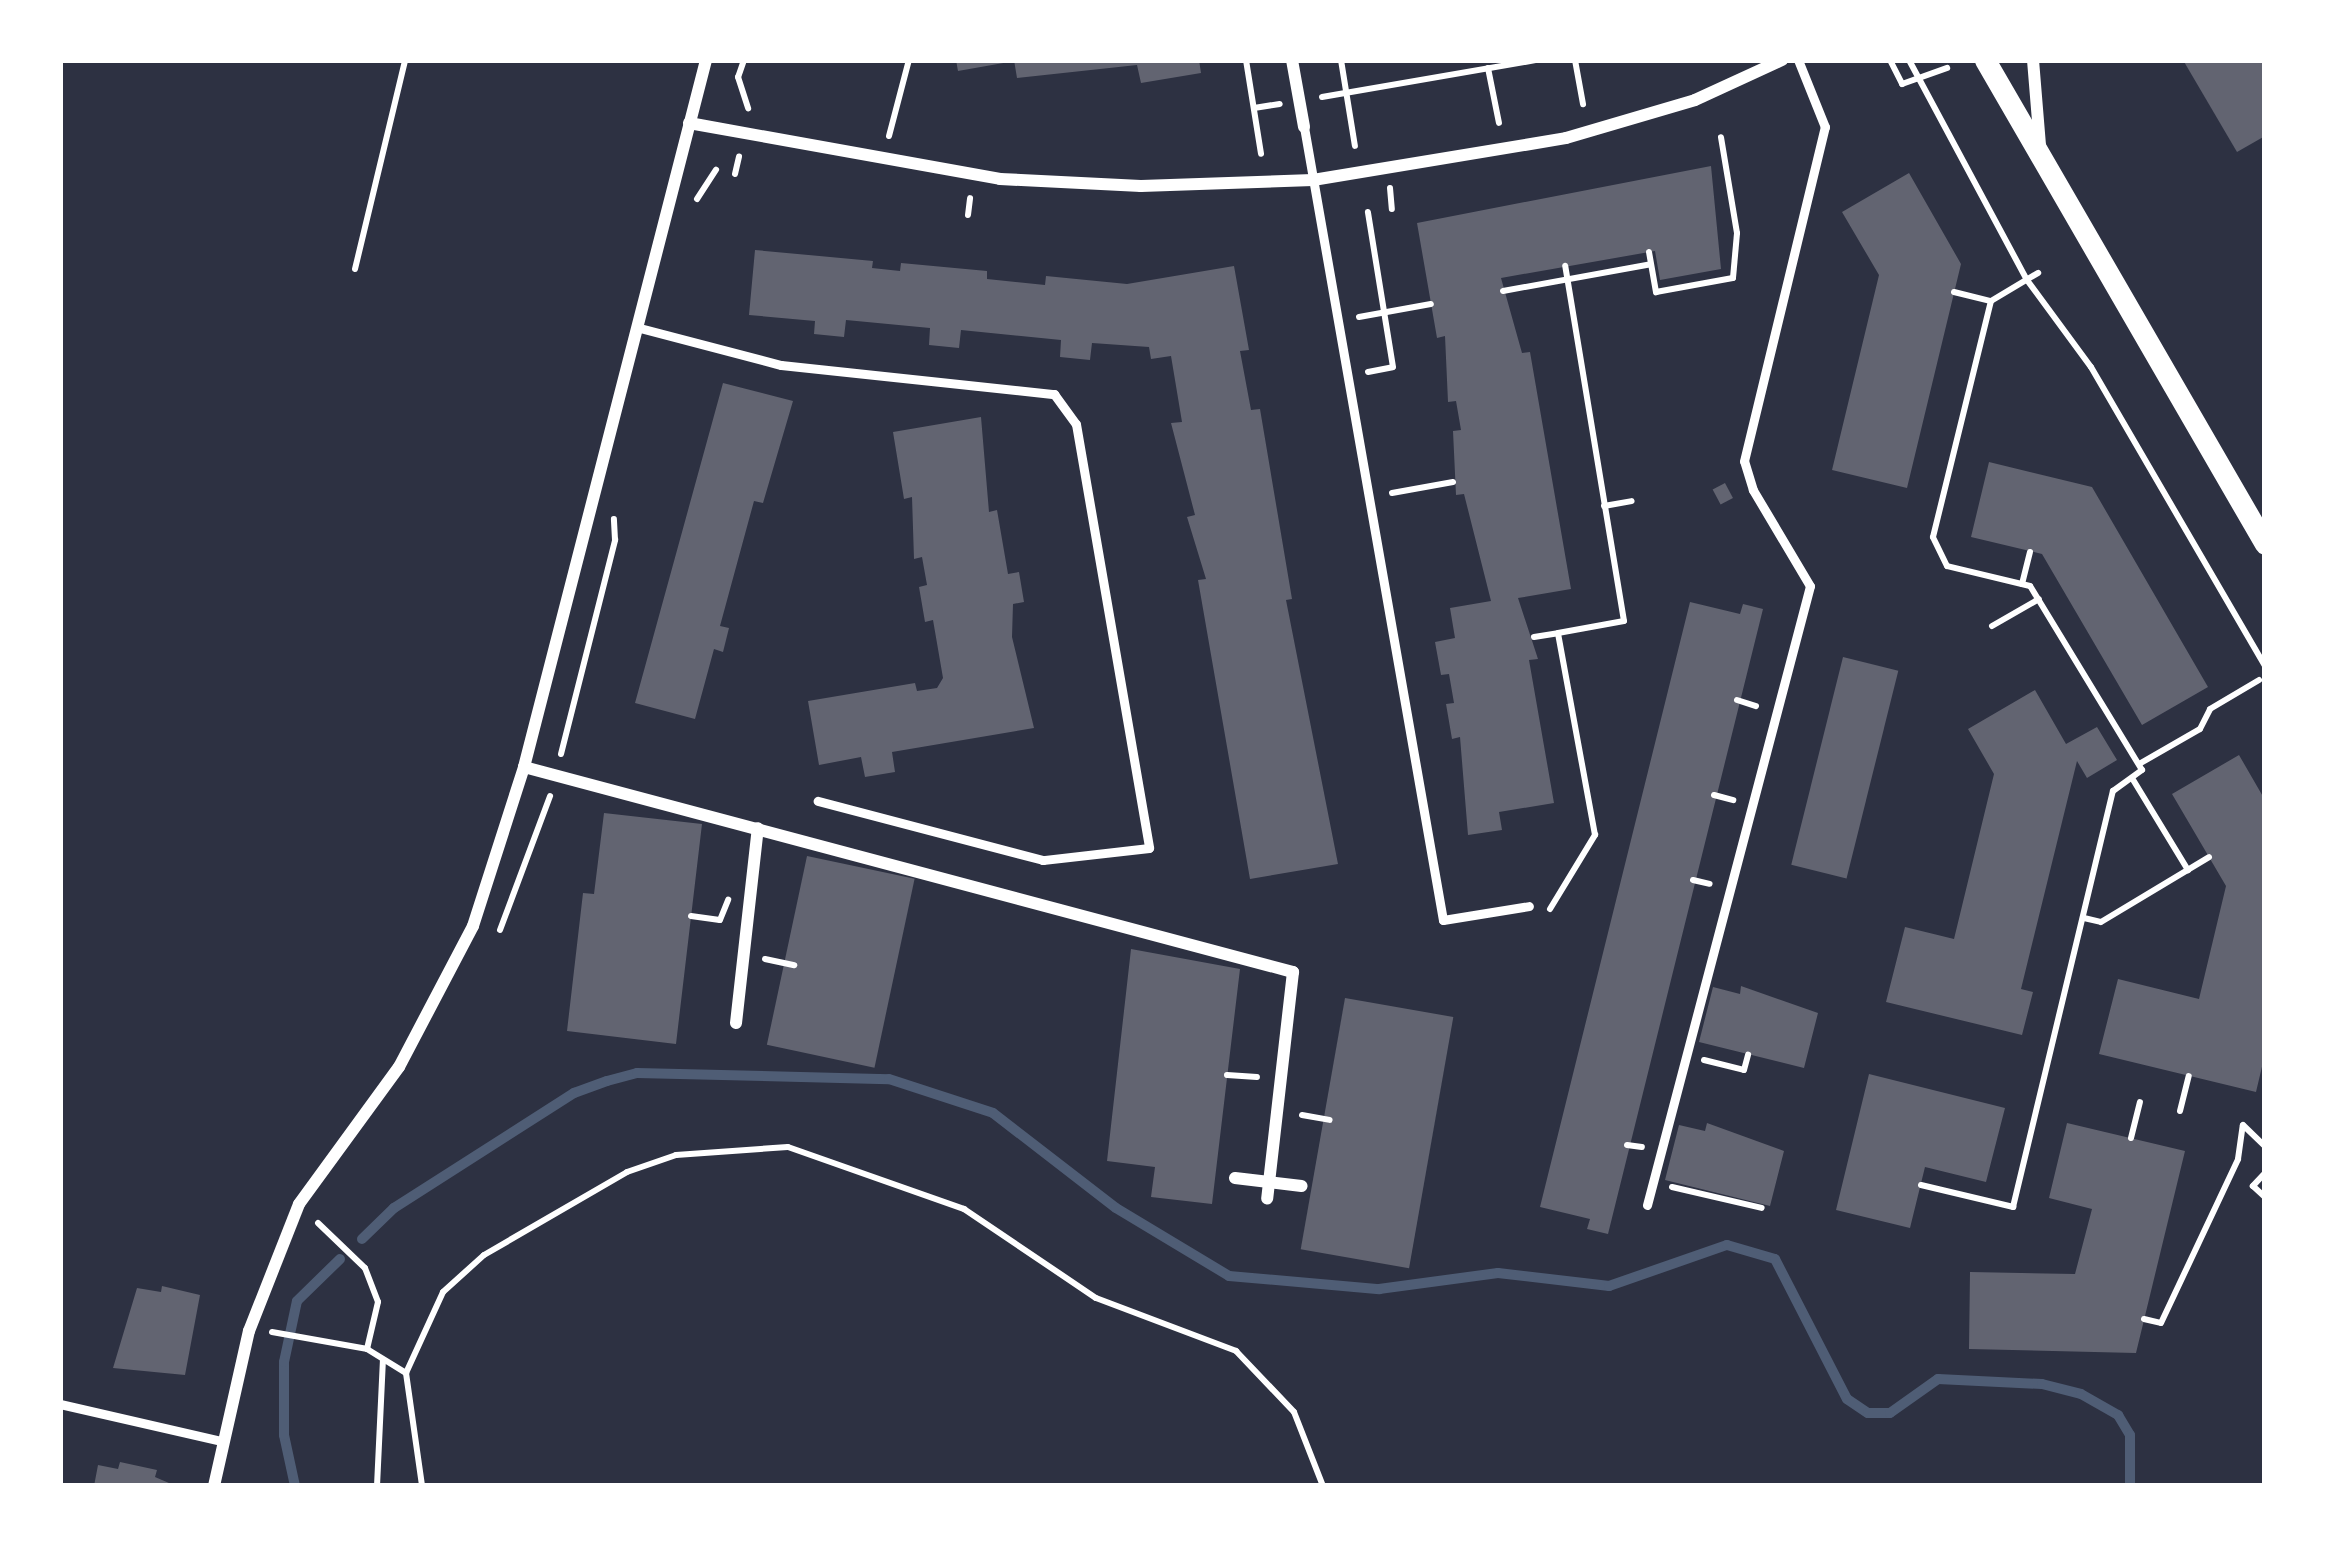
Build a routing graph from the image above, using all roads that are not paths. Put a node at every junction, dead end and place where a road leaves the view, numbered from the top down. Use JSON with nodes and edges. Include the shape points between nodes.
{"nodes":[{"id":1,"x":706,"y":60,"type":"edge"},
{"id":2,"x":1292,"y":60,"type":"edge"},
{"id":3,"x":1782,"y":60,"type":"edge"},
{"id":4,"x":1798,"y":60,"type":"edge"},
{"id":5,"x":1985,"y":60,"type":"edge"},
{"id":6,"x":2033,"y":60,"type":"edge"},
{"id":7,"x":689,"y":123,"type":"junction"},
{"id":8,"x":1304,"y":127,"type":"joint"},
{"id":9,"x":2042,"y":159,"type":"junction"},
{"id":10,"x":1313,"y":180,"type":"junction"},
{"id":11,"x":636,"y":327,"type":"junction"},
{"id":12,"x":2265,"y":544,"type":"edge"},
{"id":13,"x":524,"y":767,"type":"junction"},
{"id":14,"x":818,"y":801,"type":"dead end"},
{"id":15,"x":758,"y":828,"type":"junction"},
{"id":16,"x":1529,"y":906,"type":"road end"},
{"id":17,"x":736,"y":1023,"type":"dead end"},
{"id":18,"x":1235,"y":1178,"type":"dead end"},
{"id":19,"x":1270,"y":1181,"type":"junction"},
{"id":20,"x":1302,"y":1186,"type":"dead end"},
{"id":21,"x":1268,"y":1199,"type":"dead end"},
{"id":22,"x":1647,"y":1205,"type":"dead end"},
{"id":23,"x":60,"y":1404,"type":"edge"},
{"id":24,"x":222,"y":1442,"type":"junction"},
{"id":25,"x":214,"y":1486,"type":"edge"}],
"edges":[{"from":1,"to":7,"type":"street"},
{"from":2,"to":8,"type":"street"},
{"from":3,"to":10,"type":"street","via":[[1695,100],[1566,138]]},
{"from":4,"to":22,"type":"lane","via":[[1826,127],[1744,461],[1810,586]]},
{"from":5,"to":9,"type":"street"},
{"from":6,"to":9,"type":"street"},
{"from":7,"to":10,"type":"street","via":[[1000,179],[1141,186]]},
{"from":7,"to":11,"type":"street"},
{"from":8,"to":10,"type":"lane"},
{"from":9,"to":12,"type":"street"},
{"from":10,"to":16,"type":"lane","via":[[1443,920]]},
{"from":11,"to":13,"type":"street"},
{"from":11,"to":14,"type":"lane","via":[[781,365],[1054,394],[1076,424],[1149,848],[1043,860]]},
{"from":13,"to":15,"type":"street"},
{"from":13,"to":24,"type":"street","via":[[461,957],[399,1067],[298,1204],[249,1331]]},
{"from":15,"to":17,"type":"street"},
{"from":15,"to":19,"type":"street","via":[[1293,972]]},
{"from":18,"to":19,"type":"street"},
{"from":19,"to":20,"type":"street"},
{"from":19,"to":21,"type":"street"},
{"from":23,"to":24,"type":"lane"},
{"from":24,"to":25,"type":"street"}]}
